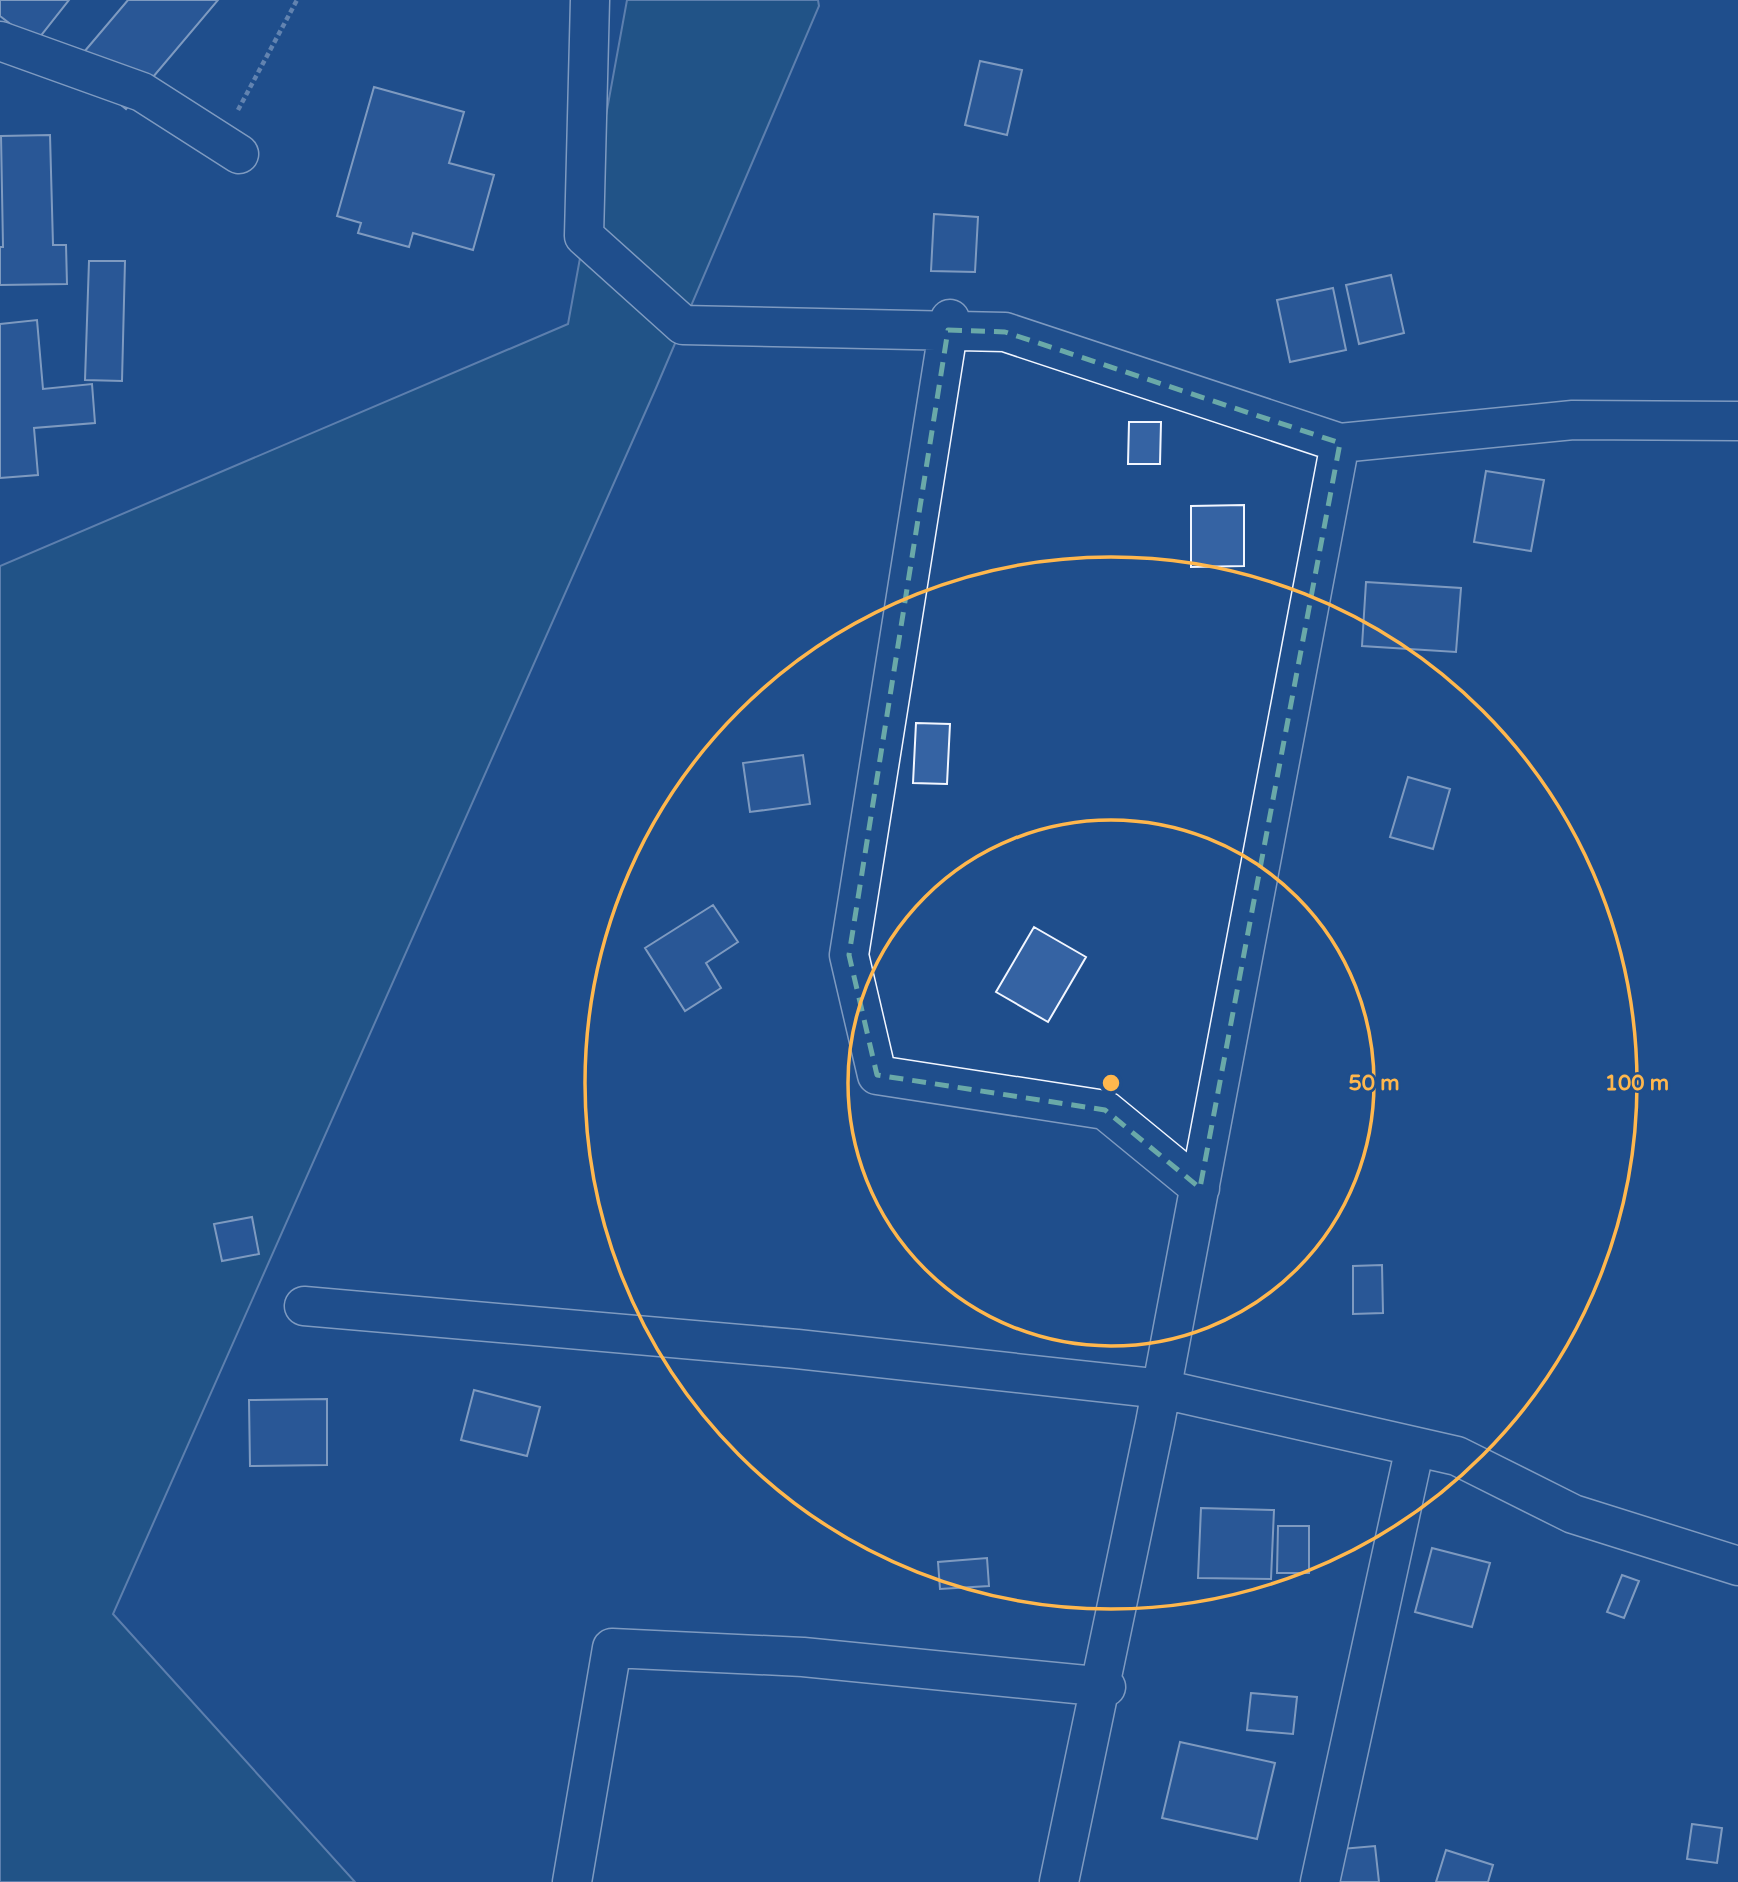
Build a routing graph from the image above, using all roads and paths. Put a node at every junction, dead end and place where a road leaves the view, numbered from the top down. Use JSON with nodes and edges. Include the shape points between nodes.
{"nodes":[{"id":1,"x":297,"y":0,"type":"edge"},
{"id":2,"x":590,"y":0,"type":"edge"},
{"id":3,"x":0,"y":41,"type":"edge"},
{"id":4,"x":230,"y":148,"type":"joint"},
{"id":5,"x":949,"y":325,"type":"junction"},
{"id":6,"x":1738,"y":421,"type":"edge"},
{"id":7,"x":1340,"y":443,"type":"junction"},
{"id":8,"x":1200,"y":1188,"type":"junction"},
{"id":9,"x":303,"y":1306,"type":"dead end"},
{"id":10,"x":1162,"y":1389,"type":"junction"},
{"id":11,"x":1416,"y":1447,"type":"junction"},
{"id":12,"x":1738,"y":1566,"type":"edge"},
{"id":13,"x":1103,"y":1686,"type":"junction"},
{"id":14,"x":572,"y":1882,"type":"edge"},
{"id":15,"x":1059,"y":1882,"type":"edge"},
{"id":16,"x":1320,"y":1882,"type":"edge"}],
"edges":[{"from":1,"to":4,"type":"path"},
{"from":2,"to":5,"type":"street","via":[[584,236],[683,325]]},
{"from":3,"to":4,"type":"street","via":[[142,92]]},
{"from":5,"to":7,"type":"street","via":[[1005,332]]},
{"from":5,"to":8,"type":"street","via":[[849,955],[877,1075],[1105,1110]]},
{"from":6,"to":7,"type":"street","via":[[1573,420]]},
{"from":7,"to":8,"type":"street"},
{"from":8,"to":10,"type":"street"},
{"from":9,"to":10,"type":"street","via":[[797,1349]]},
{"from":10,"to":11,"type":"street"},
{"from":10,"to":13,"type":"street"},
{"from":11,"to":12,"type":"street","via":[[1457,1456],[1573,1514]]},
{"from":11,"to":16,"type":"street"},
{"from":13,"to":14,"type":"street","via":[[803,1657],[612,1648]]},
{"from":13,"to":15,"type":"street"}]}
